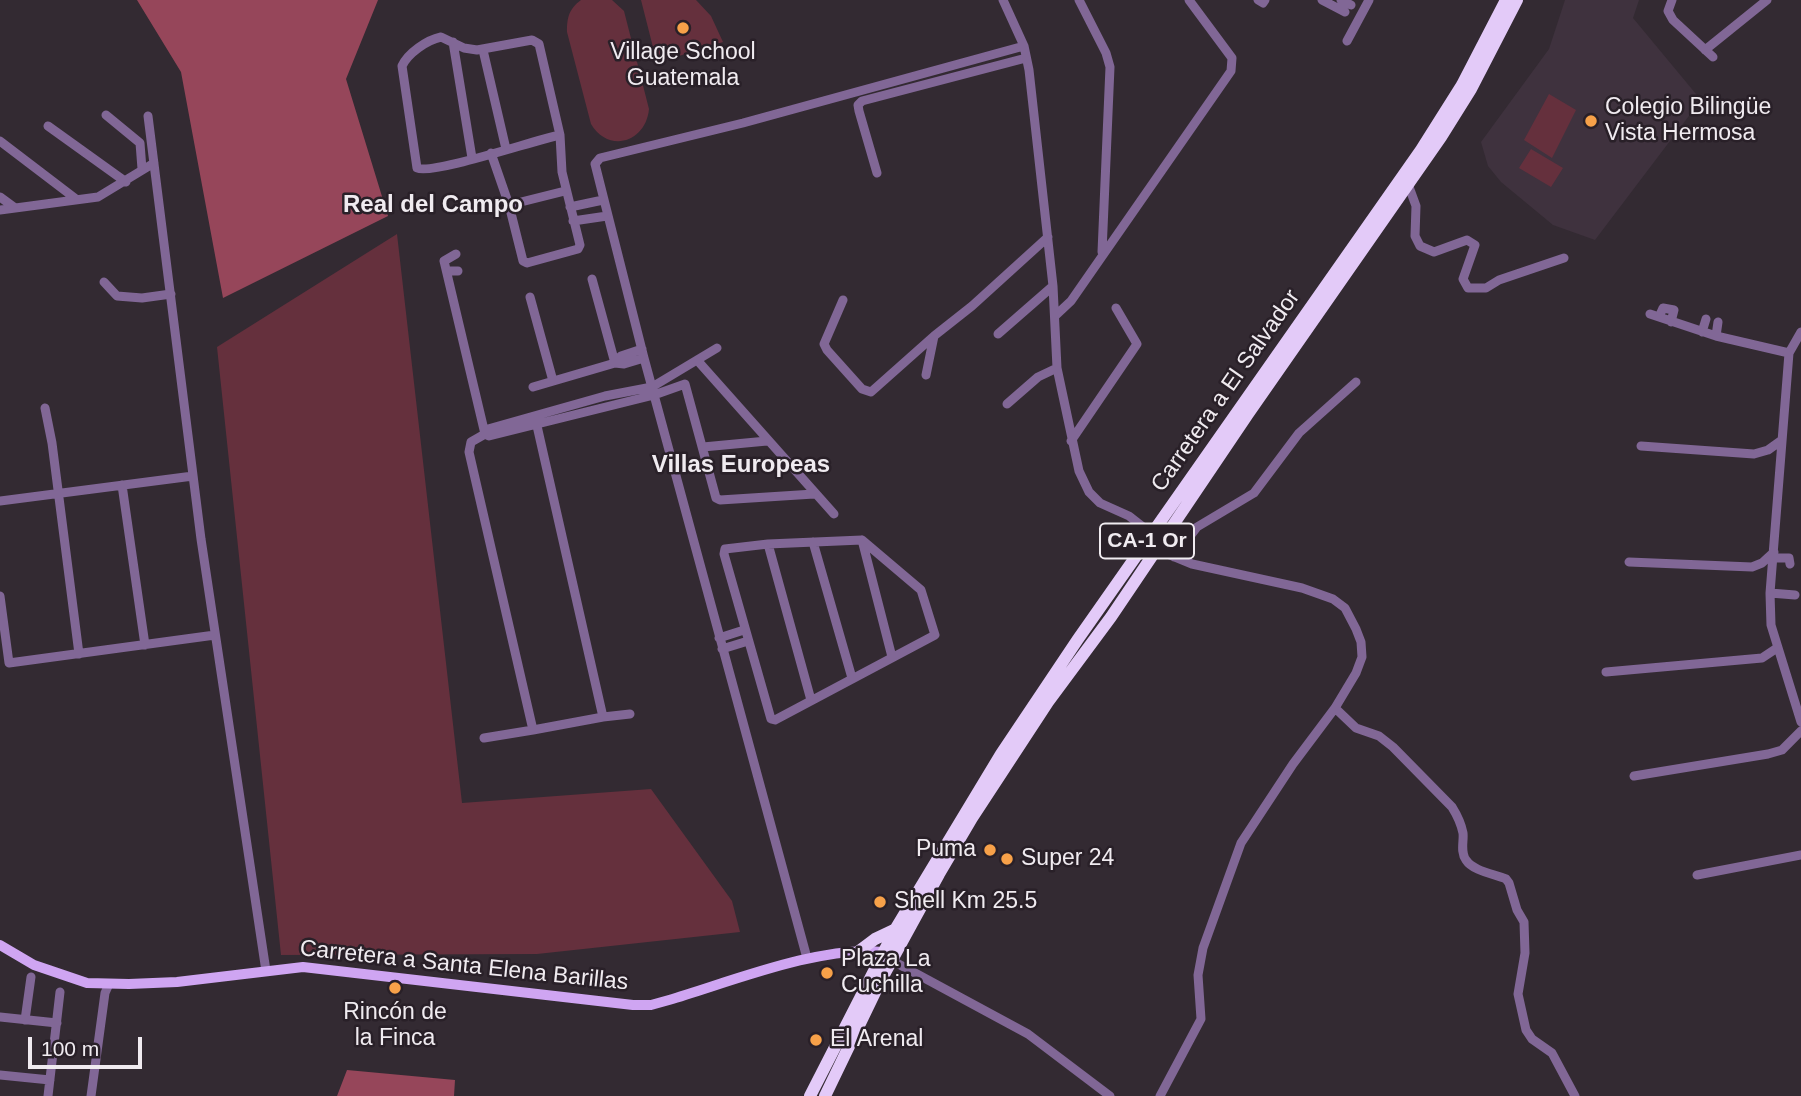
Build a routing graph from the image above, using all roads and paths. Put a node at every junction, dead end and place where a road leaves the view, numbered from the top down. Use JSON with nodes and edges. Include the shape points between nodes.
{"nodes":[{"id":1,"x":1003,"y":0,"type":"edge"},
{"id":2,"x":1079,"y":0,"type":"edge"},
{"id":3,"x":1189,"y":0,"type":"edge"},
{"id":4,"x":1258,"y":0,"type":"edge"},
{"id":5,"x":1265,"y":0,"type":"edge"},
{"id":6,"x":1322,"y":0,"type":"edge"},
{"id":7,"x":1341,"y":0,"type":"edge"},
{"id":8,"x":1369,"y":0,"type":"edge"},
{"id":9,"x":1507,"y":0,"type":"edge"},
{"id":10,"x":1517,"y":0,"type":"edge"},
{"id":11,"x":1672,"y":0,"type":"edge"},
{"id":12,"x":1767,"y":0,"type":"edge"},
{"id":13,"x":453,"y":41,"type":"junction"},
{"id":14,"x":1347,"y":41,"type":"dead end"},
{"id":15,"x":1024,"y":46,"type":"junction"},
{"id":16,"x":483,"y":50,"type":"junction"},
{"id":17,"x":1705,"y":50,"type":"junction"},
{"id":18,"x":1713,"y":57,"type":"dead end"},
{"id":19,"x":1026,"y":58,"type":"junction"},
{"id":20,"x":106,"y":115,"type":"dead end"},
{"id":21,"x":148,"y":116,"type":"dead end"},
{"id":22,"x":48,"y":126,"type":"dead end"},
{"id":23,"x":560,"y":135,"type":"junction"},
{"id":24,"x":0,"y":141,"type":"edge"},
{"id":25,"x":506,"y":149,"type":"junction"},
{"id":26,"x":491,"y":153,"type":"junction"},
{"id":27,"x":471,"y":158,"type":"junction"},
{"id":28,"x":154,"y":163,"type":"junction"},
{"id":29,"x":142,"y":169,"type":"junction"},
{"id":30,"x":877,"y":173,"type":"dead end"},
{"id":31,"x":126,"y":182,"type":"junction"},
{"id":32,"x":1408,"y":184,"type":"junction"},
{"id":33,"x":565,"y":191,"type":"junction"},
{"id":34,"x":0,"y":197,"type":"edge"},
{"id":35,"x":76,"y":199,"type":"junction"},
{"id":36,"x":603,"y":200,"type":"junction"},
{"id":37,"x":509,"y":205,"type":"junction"},
{"id":38,"x":570,"y":207,"type":"junction"},
{"id":39,"x":15,"y":208,"type":"junction"},
{"id":40,"x":0,"y":210,"type":"edge"},
{"id":41,"x":607,"y":216,"type":"junction"},
{"id":42,"x":573,"y":221,"type":"junction"},
{"id":43,"x":1048,"y":237,"type":"junction"},
{"id":44,"x":456,"y":254,"type":"dead end"},
{"id":45,"x":1102,"y":254,"type":"junction"},
{"id":46,"x":1564,"y":258,"type":"dead end"},
{"id":47,"x":447,"y":271,"type":"junction"},
{"id":48,"x":458,"y":271,"type":"dead end"},
{"id":49,"x":592,"y":279,"type":"dead end"},
{"id":50,"x":104,"y":282,"type":"dead end"},
{"id":51,"x":1053,"y":286,"type":"junction"},
{"id":52,"x":171,"y":294,"type":"junction"},
{"id":53,"x":530,"y":297,"type":"dead end"},
{"id":54,"x":843,"y":300,"type":"dead end"},
{"id":55,"x":1116,"y":308,"type":"dead end"},
{"id":56,"x":1055,"y":316,"type":"junction"},
{"id":57,"x":1655,"y":316,"type":"dead end"},
{"id":58,"x":1706,"y":319,"type":"dead end"},
{"id":59,"x":1718,"y":322,"type":"dead end"},
{"id":60,"x":1702,"y":332,"type":"junction"},
{"id":61,"x":1801,"y":332,"type":"edge"},
{"id":62,"x":998,"y":334,"type":"dead end"},
{"id":63,"x":934,"y":336,"type":"junction"},
{"id":64,"x":1716,"y":336,"type":"junction"},
{"id":65,"x":717,"y":348,"type":"dead end"},
{"id":66,"x":1789,"y":353,"type":"junction"},
{"id":67,"x":643,"y":354,"type":"junction"},
{"id":68,"x":697,"y":360,"type":"junction"},
{"id":69,"x":615,"y":363,"type":"junction"},
{"id":70,"x":1057,"y":368,"type":"junction"},
{"id":71,"x":926,"y":375,"type":"dead end"},
{"id":72,"x":672,"y":376,"type":"junction"},
{"id":73,"x":554,"y":381,"type":"junction"},
{"id":74,"x":1356,"y":382,"type":"dead end"},
{"id":75,"x":677,"y":386,"type":"junction"},
{"id":76,"x":533,"y":387,"type":"dead end"},
{"id":77,"x":653,"y":391,"type":"junction"},
{"id":78,"x":1007,"y":404,"type":"dead end"},
{"id":79,"x":45,"y":408,"type":"dead end"},
{"id":80,"x":536,"y":421,"type":"junction"},
{"id":81,"x":485,"y":434,"type":"junction"},
{"id":82,"x":1782,"y":440,"type":"junction"},
{"id":83,"x":767,"y":441,"type":"junction"},
{"id":84,"x":1071,"y":441,"type":"junction"},
{"id":85,"x":1641,"y":446,"type":"dead end"},
{"id":86,"x":703,"y":447,"type":"junction"},
{"id":87,"x":193,"y":476,"type":"junction"},
{"id":88,"x":122,"y":485,"type":"junction"},
{"id":89,"x":57,"y":493,"type":"junction"},
{"id":90,"x":814,"y":494,"type":"junction"},
{"id":91,"x":0,"y":501,"type":"edge"},
{"id":92,"x":834,"y":514,"type":"dead end"},
{"id":93,"x":1152,"y":534,"type":"junction"},
{"id":94,"x":862,"y":540,"type":"junction"},
{"id":95,"x":813,"y":542,"type":"junction"},
{"id":96,"x":768,"y":544,"type":"junction"},
{"id":97,"x":1158,"y":550,"type":"junction"},
{"id":98,"x":1774,"y":555,"type":"junction"},
{"id":99,"x":1174,"y":557,"type":"junction"},
{"id":100,"x":1134,"y":559,"type":"junction"},
{"id":101,"x":1629,"y":562,"type":"dead end"},
{"id":102,"x":1790,"y":564,"type":"dead end"},
{"id":103,"x":1770,"y":593,"type":"junction"},
{"id":104,"x":1794,"y":595,"type":"dead end"},
{"id":105,"x":0,"y":597,"type":"edge"},
{"id":106,"x":1108,"y":622,"type":"junction"},
{"id":107,"x":744,"y":630,"type":"junction"},
{"id":108,"x":215,"y":635,"type":"junction"},
{"id":109,"x":719,"y":638,"type":"junction"},
{"id":110,"x":748,"y":641,"type":"junction"},
{"id":111,"x":145,"y":645,"type":"junction"},
{"id":112,"x":1777,"y":648,"type":"junction"},
{"id":113,"x":722,"y":649,"type":"junction"},
{"id":114,"x":79,"y":654,"type":"junction"},
{"id":115,"x":892,"y":657,"type":"junction"},
{"id":116,"x":1606,"y":672,"type":"dead end"},
{"id":117,"x":852,"y":678,"type":"junction"},
{"id":118,"x":811,"y":701,"type":"junction"},
{"id":119,"x":1335,"y":708,"type":"junction"},
{"id":120,"x":630,"y":713,"type":"dead end"},
{"id":121,"x":603,"y":718,"type":"junction"},
{"id":122,"x":1801,"y":722,"type":"edge"},
{"id":123,"x":533,"y":730,"type":"junction"},
{"id":124,"x":1801,"y":731,"type":"edge"},
{"id":125,"x":484,"y":738,"type":"dead end"},
{"id":126,"x":1634,"y":776,"type":"dead end"},
{"id":127,"x":1801,"y":855,"type":"edge"},
{"id":128,"x":1697,"y":875,"type":"dead end"},
{"id":129,"x":894,"y":930,"type":"junction"},
{"id":130,"x":0,"y":945,"type":"edge"},
{"id":131,"x":861,"y":951,"type":"junction"},
{"id":132,"x":807,"y":958,"type":"junction"},
{"id":133,"x":884,"y":958,"type":"junction"},
{"id":134,"x":266,"y":971,"type":"junction"},
{"id":135,"x":31,"y":977,"type":"dead end"},
{"id":136,"x":108,"y":984,"type":"junction"},
{"id":137,"x":62,"y":985,"type":"junction"},
{"id":138,"x":0,"y":1017,"type":"edge"},
{"id":139,"x":26,"y":1020,"type":"junction"},
{"id":140,"x":57,"y":1023,"type":"junction"},
{"id":141,"x":0,"y":1075,"type":"edge"},
{"id":142,"x":50,"y":1080,"type":"junction"},
{"id":143,"x":48,"y":1096,"type":"edge"},
{"id":144,"x":91,"y":1096,"type":"edge"},
{"id":145,"x":810,"y":1096,"type":"edge"},
{"id":146,"x":825,"y":1096,"type":"edge"},
{"id":147,"x":1110,"y":1096,"type":"edge"},
{"id":148,"x":1160,"y":1096,"type":"edge"},
{"id":149,"x":1575,"y":1096,"type":"edge"}],
"edges":[{"from":1,"to":15,"type":"street"},
{"from":2,"to":45,"type":"street","via":[[1110,67]]},
{"from":3,"to":45,"type":"street","via":[[1233,58],[1231,71]]},
{"from":4,"to":5,"type":"street"},
{"from":6,"to":7,"type":"street","via":[[1348,8]]},
{"from":8,"to":14,"type":"street"},
{"from":9,"to":93,"type":"highway","name":"Carretera a El Salvador","number":"CA-1 Or","via":[[1421,150]]},
{"from":10,"to":32,"type":"highway","name":"Carretera a El Salvador","number":"CA-1 Or","via":[[1471,89]]},
{"from":11,"to":17,"type":"street","via":[[1668,11],[1673,20]]},
{"from":12,"to":17,"type":"street"},
{"from":13,"to":16,"type":"street","via":[[464,48]]},
{"from":13,"to":27,"type":"street"},
{"from":13,"to":27,"type":"street","via":[[441,37],[430,41],[402,64],[411,134],[419,169]]},
{"from":15,"to":19,"type":"street"},
{"from":15,"to":36,"type":"street","via":[[600,158],[594,168]]},
{"from":16,"to":23,"type":"street","via":[[538,41]]},
{"from":16,"to":25,"type":"street"},
{"from":17,"to":18,"type":"street"},
{"from":19,"to":30,"type":"street","via":[[858,105]]},
{"from":19,"to":43,"type":"street"},
{"from":20,"to":29,"type":"street","via":[[141,143]]},
{"from":21,"to":28,"type":"street"},
{"from":22,"to":31,"type":"street"},
{"from":23,"to":25,"type":"street"},
{"from":23,"to":33,"type":"street"},
{"from":24,"to":35,"type":"street"},
{"from":25,"to":26,"type":"street"},
{"from":26,"to":27,"type":"street"},
{"from":26,"to":37,"type":"street"},
{"from":28,"to":29,"type":"street"},
{"from":28,"to":52,"type":"street"},
{"from":29,"to":31,"type":"street"},
{"from":31,"to":35,"type":"street","via":[[104,195]]},
{"from":32,"to":46,"type":"street","via":[[1416,206],[1415,236],[1420,246],[1434,252],[1467,240],[1475,245],[1463,279],[1468,288],[1486,288]]},
{"from":32,"to":97,"type":"highway","name":"Carretera a El Salvador","number":"CA-1 Or"},
{"from":33,"to":37,"type":"street"},
{"from":33,"to":38,"type":"street"},
{"from":34,"to":39,"type":"street"},
{"from":35,"to":39,"type":"street"},
{"from":36,"to":38,"type":"street"},
{"from":36,"to":41,"type":"street"},
{"from":37,"to":42,"type":"street","via":[[525,263],[578,249]]},
{"from":38,"to":42,"type":"street"},
{"from":39,"to":40,"type":"street"},
{"from":41,"to":42,"type":"street"},
{"from":41,"to":67,"type":"street"},
{"from":43,"to":51,"type":"street"},
{"from":43,"to":63,"type":"street"},
{"from":44,"to":47,"type":"street","via":[[444,261]]},
{"from":45,"to":56,"type":"street","via":[[1071,301]]},
{"from":47,"to":48,"type":"street"},
{"from":47,"to":81,"type":"street"},
{"from":49,"to":69,"type":"street"},
{"from":50,"to":52,"type":"street","via":[[117,296]]},
{"from":51,"to":56,"type":"street"},
{"from":51,"to":62,"type":"street"},
{"from":52,"to":87,"type":"street"},
{"from":53,"to":73,"type":"street"},
{"from":54,"to":63,"type":"street","via":[[824,344],[867,392]]},
{"from":55,"to":84,"type":"street","via":[[1137,344]]},
{"from":56,"to":70,"type":"street"},
{"from":57,"to":60,"type":"street"},
{"from":58,"to":60,"type":"street"},
{"from":59,"to":64,"type":"street"},
{"from":60,"to":64,"type":"street"},
{"from":61,"to":66,"type":"street"},
{"from":63,"to":71,"type":"street"},
{"from":64,"to":66,"type":"street"},
{"from":65,"to":68,"type":"street"},
{"from":66,"to":82,"type":"street"},
{"from":67,"to":69,"type":"street","via":[[621,356]]},
{"from":67,"to":77,"type":"street"},
{"from":68,"to":72,"type":"street"},
{"from":68,"to":83,"type":"street"},
{"from":69,"to":73,"type":"street"},
{"from":70,"to":78,"type":"street","via":[[1038,377]]},
{"from":70,"to":84,"type":"street"},
{"from":72,"to":75,"type":"street"},
{"from":72,"to":77,"type":"street"},
{"from":73,"to":76,"type":"street"},
{"from":74,"to":99,"type":"street","via":[[1299,433],[1254,493],[1198,527]]},
{"from":75,"to":77,"type":"street"},
{"from":75,"to":86,"type":"street","via":[[687,386]]},
{"from":77,"to":80,"type":"street","via":[[605,396],[584,408]]},
{"from":77,"to":109,"type":"street"},
{"from":79,"to":89,"type":"street"},
{"from":80,"to":81,"type":"street","via":[[488,429]]},
{"from":80,"to":121,"type":"street"},
{"from":81,"to":123,"type":"street","via":[[471,442],[469,452]]},
{"from":82,"to":85,"type":"street","via":[[1754,454]]},
{"from":82,"to":98,"type":"street"},
{"from":83,"to":86,"type":"street"},
{"from":83,"to":90,"type":"street"},
{"from":84,"to":93,"type":"street","via":[[1089,492]]},
{"from":86,"to":90,"type":"street","via":[[718,499]]},
{"from":87,"to":88,"type":"street"},
{"from":87,"to":108,"type":"street"},
{"from":88,"to":89,"type":"street"},
{"from":88,"to":111,"type":"street"},
{"from":89,"to":91,"type":"street"},
{"from":89,"to":114,"type":"street"},
{"from":90,"to":92,"type":"street"},
{"from":93,"to":100,"type":"highway","name":"Carretera a El Salvador","number":"CA-1 Or"},
{"from":94,"to":95,"type":"street"},
{"from":94,"to":115,"type":"street"},
{"from":94,"to":115,"type":"street","via":[[921,590],[935,629],[932,638]]},
{"from":95,"to":96,"type":"street"},
{"from":95,"to":117,"type":"street"},
{"from":96,"to":107,"type":"street","via":[[725,549]]},
{"from":96,"to":118,"type":"street"},
{"from":97,"to":99,"type":"street"},
{"from":97,"to":106,"type":"highway","name":"Carretera a El Salvador","number":"CA-1 Or"},
{"from":98,"to":101,"type":"street","via":[[1752,568]]},
{"from":98,"to":102,"type":"street","via":[[1789,558]]},
{"from":98,"to":103,"type":"street"},
{"from":99,"to":119,"type":"street","via":[[1302,588],[1345,608],[1361,642],[1362,657]]},
{"from":100,"to":106,"type":"highway","via":[[1098,618]]},
{"from":100,"to":129,"type":"highway","name":"Carretera a El Salvador","number":"CA-1 Or","via":[[980,786]]},
{"from":103,"to":104,"type":"street"},
{"from":103,"to":112,"type":"street"},
{"from":105,"to":114,"type":"street","via":[[9,663]]},
{"from":106,"to":133,"type":"highway","name":"Carretera a El Salvador","number":"CA-1 Or","via":[[1009,760]]},
{"from":107,"to":109,"type":"street"},
{"from":107,"to":110,"type":"street"},
{"from":108,"to":111,"type":"street"},
{"from":108,"to":134,"type":"street"},
{"from":109,"to":113,"type":"street"},
{"from":110,"to":113,"type":"street"},
{"from":110,"to":118,"type":"street","via":[[771,719]]},
{"from":111,"to":114,"type":"street"},
{"from":112,"to":116,"type":"street","via":[[1762,658]]},
{"from":112,"to":122,"type":"street"},
{"from":113,"to":132,"type":"street"},
{"from":115,"to":117,"type":"street"},
{"from":117,"to":118,"type":"street"},
{"from":119,"to":148,"type":"street","via":[[1241,843],[1203,948],[1201,1019]]},
{"from":119,"to":149,"type":"street","via":[[1356,729],[1379,736],[1393,747],[1452,807],[1460,819],[1466,861],[1509,883],[1524,922],[1525,953],[1518,994],[1526,1030],[1552,1053]]},
{"from":120,"to":121,"type":"street"},
{"from":121,"to":123,"type":"street"},
{"from":123,"to":125,"type":"street"},
{"from":124,"to":126,"type":"street","via":[[1782,750],[1768,754]]},
{"from":127,"to":128,"type":"street"},
{"from":129,"to":131,"type":"highway"},
{"from":129,"to":133,"type":"highway","name":"Carretera a El Salvador","number":"CA-1 Or"},
{"from":130,"to":137,"type":"main road","name":"Carretera a Santa Elena Barillas"},
{"from":131,"to":132,"type":"main road","name":"Carretera a Santa Elena Barillas"},
{"from":131,"to":133,"type":"highway"},
{"from":132,"to":134,"type":"main road","name":"Carretera a Santa Elena Barillas","via":[[669,1000],[633,1005],[335,969]]},
{"from":133,"to":145,"type":"highway","name":"Carretera a El Salvador","number":"CA-1 Or"},
{"from":133,"to":146,"type":"highway","name":"Carretera a El Salvador","number":"CA-1 Or"},
{"from":133,"to":147,"type":"street","via":[[1028,1034]]},
{"from":134,"to":136,"type":"main road","name":"Carretera a Santa Elena Barillas","via":[[177,982]]},
{"from":135,"to":139,"type":"street"},
{"from":136,"to":137,"type":"main road","name":"Carretera a Santa Elena Barillas"},
{"from":136,"to":144,"type":"street"},
{"from":137,"to":140,"type":"street"},
{"from":138,"to":139,"type":"street"},
{"from":139,"to":140,"type":"street"},
{"from":140,"to":142,"type":"street"},
{"from":141,"to":142,"type":"street"},
{"from":142,"to":143,"type":"street"}]}
